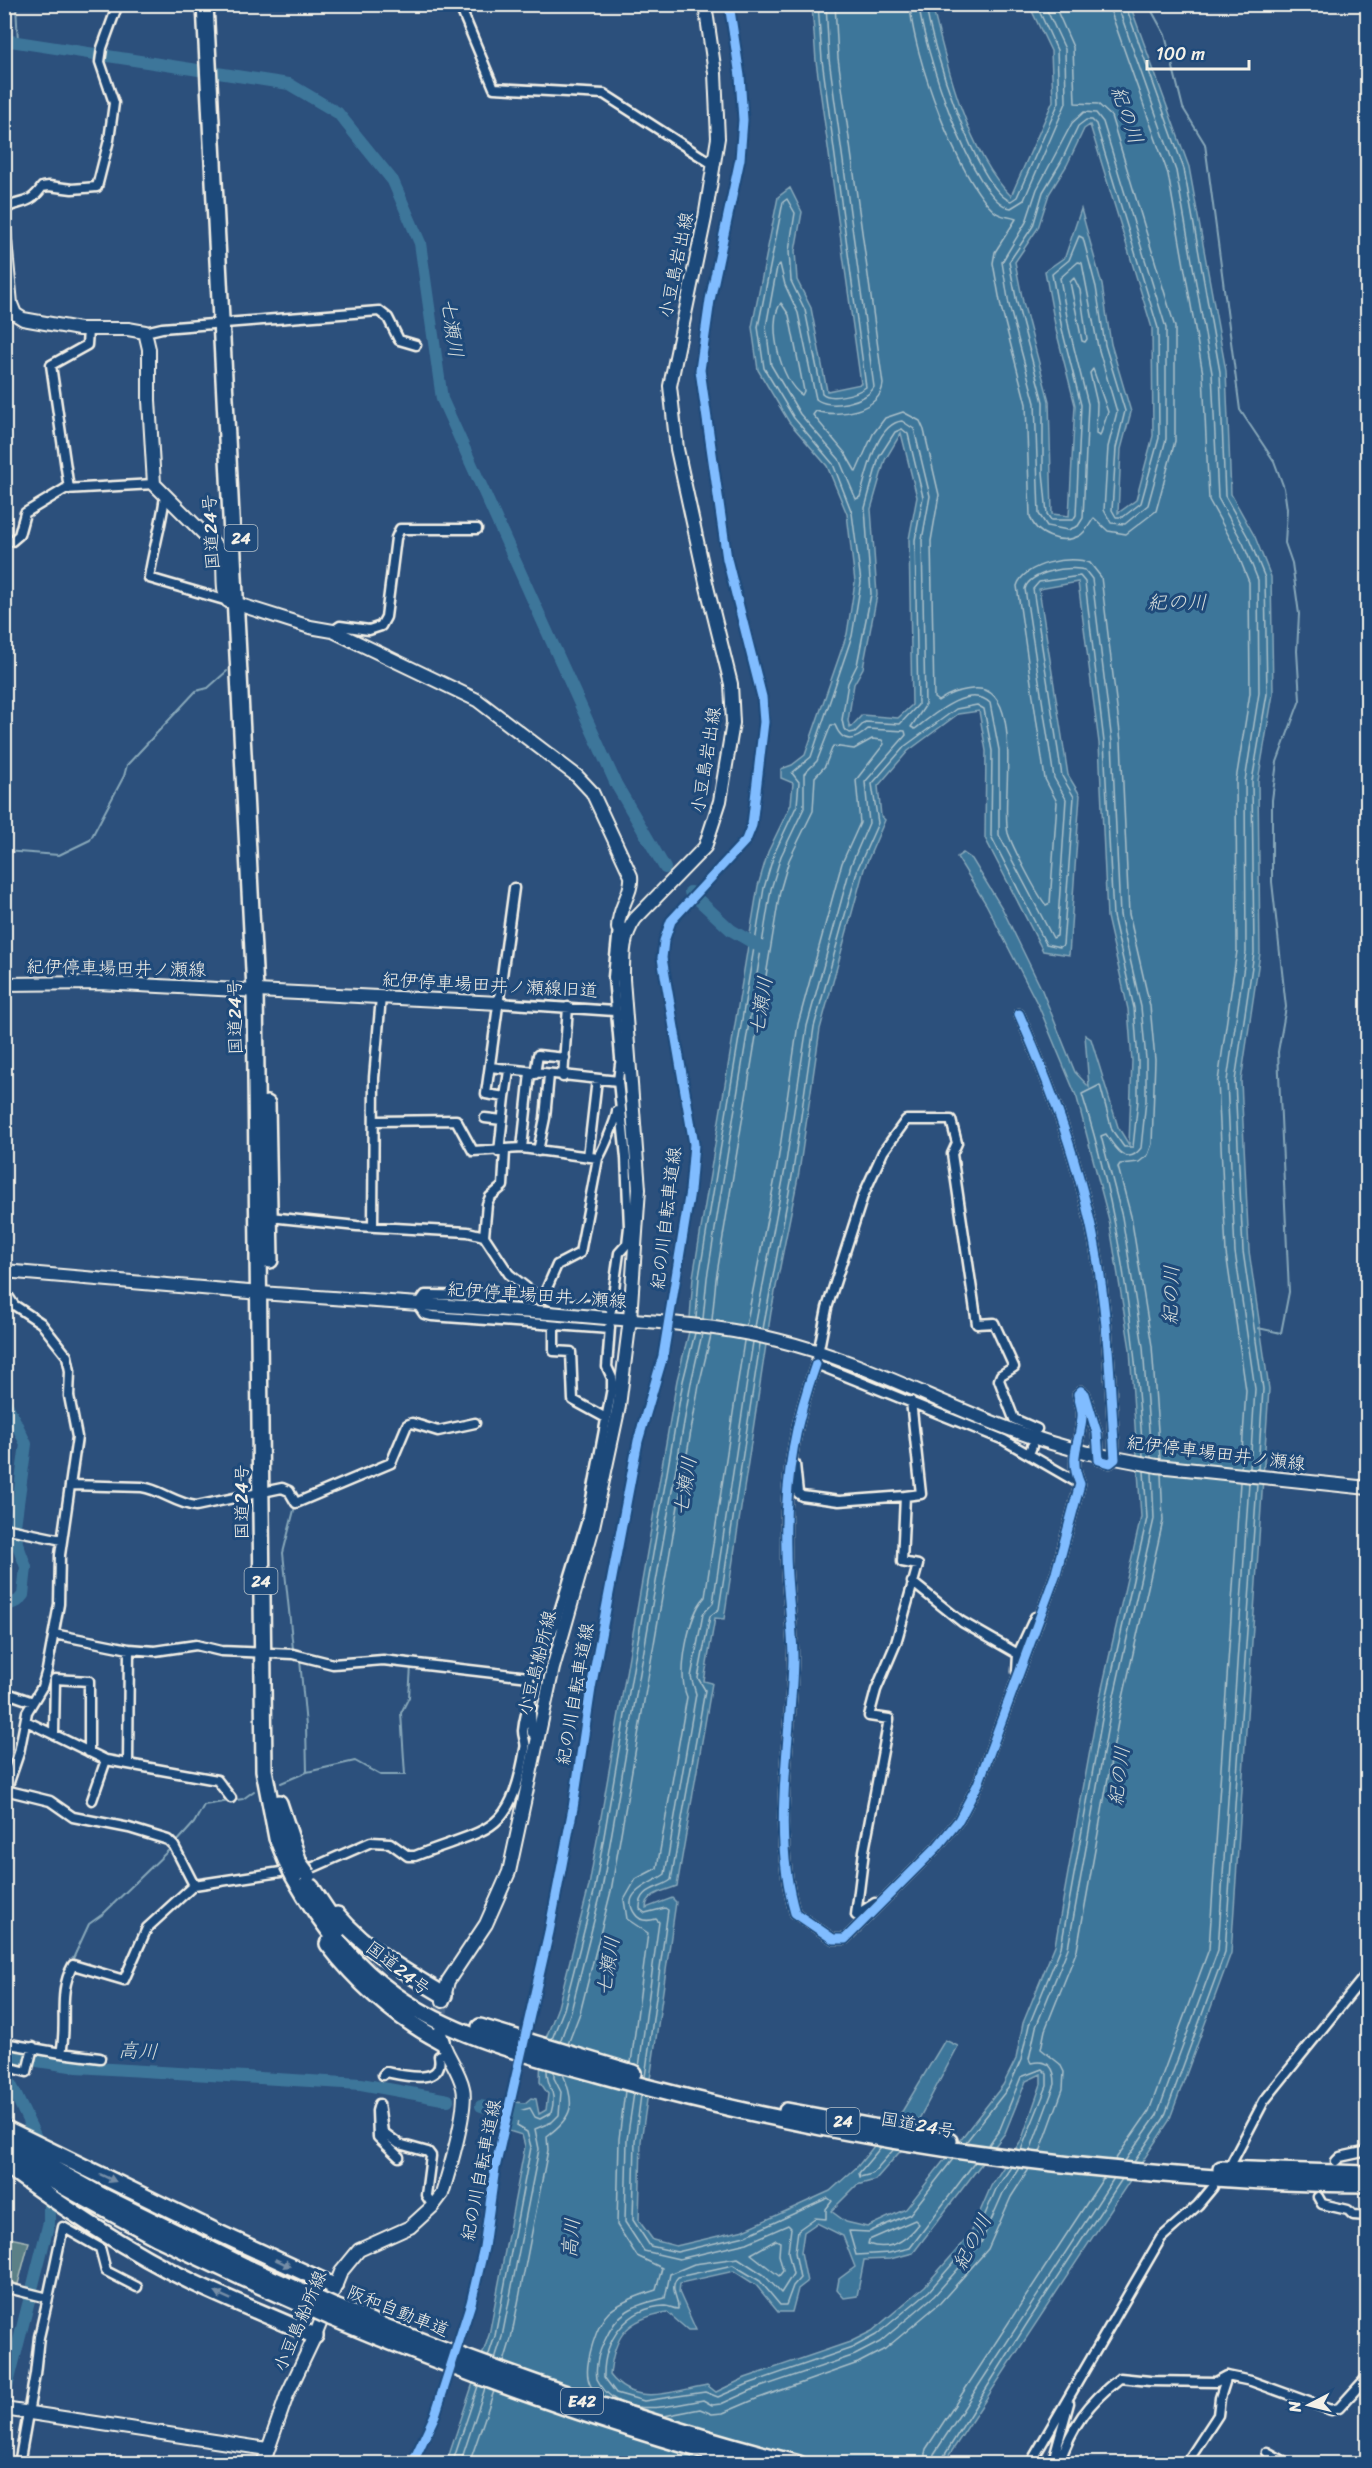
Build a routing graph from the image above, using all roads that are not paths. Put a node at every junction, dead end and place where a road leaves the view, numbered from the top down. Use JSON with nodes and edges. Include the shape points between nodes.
{"nodes":[{"id":1,"x":118,"y":4,"type":"edge"},
{"id":2,"x":205,"y":4,"type":"edge"},
{"id":3,"x":214,"y":4,"type":"edge"},
{"id":4,"x":459,"y":4,"type":"edge"},
{"id":5,"x":705,"y":4,"type":"edge"},
{"id":6,"x":211,"y":42,"type":"junction"},
{"id":7,"x":714,"y":165,"type":"junction"},
{"id":8,"x":4,"y":212,"type":"edge"},
{"id":9,"x":4,"y":229,"type":"edge"},
{"id":10,"x":225,"y":323,"type":"junction"},
{"id":11,"x":88,"y":330,"type":"junction"},
{"id":12,"x":145,"y":332,"type":"junction"},
{"id":13,"x":416,"y":345,"type":"dead end"},
{"id":14,"x":154,"y":483,"type":"junction"},
{"id":15,"x":69,"y":489,"type":"junction"},
{"id":16,"x":165,"y":495,"type":"junction"},
{"id":17,"x":477,"y":529,"type":"dead end"},
{"id":18,"x":4,"y":540,"type":"edge"},
{"id":19,"x":236,"y":603,"type":"junction"},
{"id":20,"x":333,"y":630,"type":"junction"},
{"id":21,"x":514,"y":888,"type":"dead end"},
{"id":22,"x":623,"y":929,"type":"junction"},
{"id":23,"x":4,"y":984,"type":"edge"},
{"id":24,"x":259,"y":990,"type":"junction"},
{"id":25,"x":381,"y":997,"type":"junction"},
{"id":26,"x":499,"y":1003,"type":"junction"},
{"id":27,"x":568,"y":1007,"type":"junction"},
{"id":28,"x":615,"y":1011,"type":"junction"},
{"id":29,"x":1019,"y":1014,"type":"dead end"},
{"id":30,"x":565,"y":1058,"type":"junction"},
{"id":31,"x":620,"y":1064,"type":"junction"},
{"id":32,"x":490,"y":1067,"type":"junction"},
{"id":33,"x":509,"y":1071,"type":"junction"},
{"id":34,"x":533,"y":1073,"type":"junction"},
{"id":35,"x":549,"y":1075,"type":"junction"},
{"id":36,"x":563,"y":1077,"type":"junction"},
{"id":37,"x":597,"y":1079,"type":"junction"},
{"id":38,"x":618,"y":1081,"type":"junction"},
{"id":39,"x":620,"y":1091,"type":"junction"},
{"id":40,"x":505,"y":1097,"type":"junction"},
{"id":41,"x":633,"y":1109,"type":"junction"},
{"id":42,"x":485,"y":1119,"type":"dead end"},
{"id":43,"x":502,"y":1120,"type":"junction"},
{"id":44,"x":376,"y":1121,"type":"junction"},
{"id":45,"x":522,"y":1149,"type":"junction"},
{"id":46,"x":538,"y":1150,"type":"junction"},
{"id":47,"x":502,"y":1151,"type":"junction"},
{"id":48,"x":588,"y":1157,"type":"junction"},
{"id":49,"x":598,"y":1158,"type":"junction"},
{"id":50,"x":270,"y":1217,"type":"junction"},
{"id":51,"x":373,"y":1226,"type":"junction"},
{"id":52,"x":484,"y":1236,"type":"junction"},
{"id":53,"x":4,"y":1271,"type":"edge"},
{"id":54,"x":4,"y":1290,"type":"edge"},
{"id":55,"x":265,"y":1294,"type":"junction"},
{"id":56,"x":541,"y":1296,"type":"junction"},
{"id":57,"x":418,"y":1305,"type":"junction"},
{"id":58,"x":553,"y":1313,"type":"junction"},
{"id":59,"x":610,"y":1318,"type":"junction"},
{"id":60,"x":630,"y":1319,"type":"junction"},
{"id":61,"x":817,"y":1356,"type":"junction"},
{"id":62,"x":911,"y":1401,"type":"junction"},
{"id":63,"x":946,"y":1409,"type":"junction"},
{"id":64,"x":606,"y":1418,"type":"junction"},
{"id":65,"x":475,"y":1423,"type":"dead end"},
{"id":66,"x":1037,"y":1429,"type":"dead end"},
{"id":67,"x":795,"y":1437,"type":"junction"},
{"id":68,"x":1074,"y":1450,"type":"junction"},
{"id":69,"x":1080,"y":1484,"type":"junction"},
{"id":70,"x":70,"y":1485,"type":"junction"},
{"id":71,"x":1368,"y":1488,"type":"edge"},
{"id":72,"x":266,"y":1491,"type":"junction"},
{"id":73,"x":905,"y":1496,"type":"junction"},
{"id":74,"x":4,"y":1528,"type":"edge"},
{"id":75,"x":62,"y":1540,"type":"junction"},
{"id":76,"x":1056,"y":1573,"type":"junction"},
{"id":77,"x":912,"y":1582,"type":"junction"},
{"id":78,"x":576,"y":1587,"type":"junction"},
{"id":79,"x":555,"y":1625,"type":"junction"},
{"id":80,"x":54,"y":1634,"type":"junction"},
{"id":81,"x":129,"y":1649,"type":"junction"},
{"id":82,"x":266,"y":1652,"type":"junction"},
{"id":83,"x":1018,"y":1654,"type":"junction"},
{"id":84,"x":529,"y":1677,"type":"junction"},
{"id":85,"x":1015,"y":1686,"type":"junction"},
{"id":86,"x":4,"y":1692,"type":"edge"},
{"id":87,"x":531,"y":1699,"type":"junction"},
{"id":88,"x":33,"y":1702,"type":"junction"},
{"id":89,"x":26,"y":1721,"type":"junction"},
{"id":90,"x":54,"y":1733,"type":"junction"},
{"id":91,"x":537,"y":1737,"type":"junction"},
{"id":92,"x":89,"y":1752,"type":"junction"},
{"id":93,"x":106,"y":1760,"type":"junction"},
{"id":94,"x":128,"y":1763,"type":"junction"},
{"id":95,"x":7,"y":1794,"type":"edge"},
{"id":96,"x":231,"y":1798,"type":"dead end"},
{"id":97,"x":92,"y":1800,"type":"dead end"},
{"id":98,"x":194,"y":1885,"type":"junction"},
{"id":99,"x":890,"y":1893,"type":"junction"},
{"id":100,"x":326,"y":1917,"type":"junction"},
{"id":101,"x":1368,"y":1972,"type":"edge"},
{"id":102,"x":444,"y":1998,"type":"joint"},
{"id":103,"x":443,"y":2041,"type":"junction"},
{"id":104,"x":4,"y":2043,"type":"edge"},
{"id":105,"x":32,"y":2050,"type":"junction"},
{"id":106,"x":61,"y":2053,"type":"junction"},
{"id":107,"x":100,"y":2058,"type":"dead end"},
{"id":108,"x":7,"y":2066,"type":"edge"},
{"id":109,"x":383,"y":2075,"type":"dead end"},
{"id":110,"x":4,"y":2128,"type":"edge"},
{"id":111,"x":4,"y":2141,"type":"edge"},
{"id":112,"x":1368,"y":2151,"type":"edge"},
{"id":113,"x":4,"y":2154,"type":"edge"},
{"id":114,"x":399,"y":2157,"type":"dead end"},
{"id":115,"x":1336,"y":2161,"type":"dead end"},
{"id":116,"x":1232,"y":2162,"type":"dead end"},
{"id":117,"x":4,"y":2164,"type":"edge"},
{"id":118,"x":1368,"y":2168,"type":"edge"},
{"id":119,"x":32,"y":2170,"type":"junction"},
{"id":120,"x":1202,"y":2173,"type":"junction"},
{"id":121,"x":1360,"y":2174,"type":"edge"},
{"id":122,"x":1331,"y":2184,"type":"junction"},
{"id":123,"x":1368,"y":2184,"type":"edge"},
{"id":124,"x":1213,"y":2187,"type":"dead end"},
{"id":125,"x":1368,"y":2191,"type":"edge"},
{"id":126,"x":1318,"y":2197,"type":"dead end"},
{"id":127,"x":433,"y":2206,"type":"junction"},
{"id":128,"x":1368,"y":2216,"type":"edge"},
{"id":129,"x":334,"y":2286,"type":"junction"},
{"id":130,"x":4,"y":2287,"type":"edge"},
{"id":131,"x":137,"y":2287,"type":"dead end"},
{"id":132,"x":48,"y":2298,"type":"junction"},
{"id":133,"x":366,"y":2326,"type":"junction"},
{"id":134,"x":315,"y":2336,"type":"junction"},
{"id":135,"x":1227,"y":2376,"type":"junction"},
{"id":136,"x":1368,"y":2376,"type":"edge"},
{"id":137,"x":1074,"y":2390,"type":"junction"},
{"id":138,"x":6,"y":2409,"type":"edge"},
{"id":139,"x":27,"y":2412,"type":"junction"},
{"id":140,"x":267,"y":2449,"type":"junction"},
{"id":141,"x":1267,"y":2452,"type":"dead end"},
{"id":142,"x":19,"y":2463,"type":"edge"},
{"id":143,"x":263,"y":2463,"type":"edge"},
{"id":144,"x":753,"y":2463,"type":"edge"},
{"id":145,"x":799,"y":2463,"type":"edge"},
{"id":146,"x":1030,"y":2463,"type":"edge"},
{"id":147,"x":1052,"y":2463,"type":"edge"},
{"id":148,"x":1059,"y":2463,"type":"edge"},
{"id":149,"x":1186,"y":2463,"type":"edge"},
{"id":150,"x":1289,"y":2463,"type":"edge"}],
"edges":[{"from":1,"to":8,"type":"street","via":[[99,62],[114,103],[97,187],[42,187],[28,203],[14,204]]},
{"from":2,"to":6,"type":"highway","name":"国道24号","number":"24"},
{"from":3,"to":6,"type":"highway","name":"国道24号","number":"24"},
{"from":4,"to":7,"type":"street","via":[[494,88],[604,94]]},
{"from":5,"to":7,"type":"main road","name":"小豆島岩出線","via":[[718,114]]},
{"from":6,"to":10,"type":"highway","name":"国道24号","number":"24"},
{"from":7,"to":22,"type":"main road","name":"小豆島岩出線","via":[[670,386],[677,449],[731,684],[734,723],[720,801],[705,847]]},
{"from":9,"to":11,"type":"main road","via":[[15,314],[23,319]]},
{"from":10,"to":12,"type":"street"},
{"from":10,"to":13,"type":"street","via":[[379,311],[388,318],[399,340]]},
{"from":10,"to":19,"type":"highway","name":"国道24号","number":"24"},
{"from":11,"to":12,"type":"main road"},
{"from":11,"to":15,"type":"street","via":[[87,345],[51,364]]},
{"from":12,"to":14,"type":"main road","via":[[150,349]]},
{"from":14,"to":15,"type":"street"},
{"from":14,"to":16,"type":"main road"},
{"from":15,"to":18,"type":"street","via":[[45,498],[25,513],[19,535],[12,541]]},
{"from":16,"to":19,"type":"main road","via":[[218,548],[223,556],[225,594]]},
{"from":16,"to":19,"type":"street","via":[[149,578]]},
{"from":17,"to":20,"type":"street","via":[[400,529],[386,617],[381,626],[369,630],[340,626]]},
{"from":19,"to":20,"type":"main road","via":[[310,627]]},
{"from":19,"to":24,"type":"highway","name":"国道24号","number":"24"},
{"from":20,"to":22,"type":"main road","via":[[477,700],[577,776],[592,792],[631,876],[632,883],[620,909]]},
{"from":21,"to":26,"type":"street"},
{"from":22,"to":28,"type":"street","via":[[613,977]]},
{"from":22,"to":41,"type":"main road"},
{"from":23,"to":24,"type":"main road","name":"紀伊停車場田井ノ瀬線","via":[[99,983]]},
{"from":24,"to":25,"type":"main road","name":"紀伊停車場田井ノ瀬線旧道"},
{"from":24,"to":50,"type":"highway","name":"国道24号","number":"24"},
{"from":24,"to":55,"type":"highway","name":"国道24号","number":"24"},
{"from":25,"to":26,"type":"main road","name":"紀伊停車場田井ノ瀬線旧道"},
{"from":25,"to":44,"type":"street"},
{"from":26,"to":27,"type":"street","name":"紀伊停車場田井ノ瀬線旧道"},
{"from":26,"to":32,"type":"street"},
{"from":27,"to":28,"type":"street","name":"紀伊停車場田井ノ瀬線旧道"},
{"from":27,"to":30,"type":"street"},
{"from":28,"to":31,"type":"street","name":"紀伊停車場田井ノ瀬線旧道"},
{"from":29,"to":68,"type":"street","via":[[1062,1121],[1100,1275],[1115,1459],[1110,1463],[1100,1460],[1097,1433],[1081,1391],[1078,1394],[1082,1416]]},
{"from":30,"to":34,"type":"street","via":[[538,1055]]},
{"from":30,"to":36,"type":"street"},
{"from":31,"to":38,"type":"street"},
{"from":31,"to":41,"type":"street","name":"紀伊停車場田井ノ瀬線旧道"},
{"from":32,"to":33,"type":"street"},
{"from":32,"to":40,"type":"street","via":[[486,1094]]},
{"from":33,"to":34,"type":"street"},
{"from":33,"to":40,"type":"street"},
{"from":34,"to":35,"type":"street"},
{"from":34,"to":45,"type":"street"},
{"from":35,"to":36,"type":"street"},
{"from":35,"to":46,"type":"street"},
{"from":36,"to":37,"type":"street"},
{"from":37,"to":38,"type":"street"},
{"from":37,"to":48,"type":"street"},
{"from":38,"to":39,"type":"street"},
{"from":39,"to":49,"type":"street","via":[[616,1122],[609,1129]]},
{"from":39,"to":59,"type":"street","via":[[629,1227],[627,1244],[619,1253]]},
{"from":40,"to":43,"type":"street"},
{"from":41,"to":60,"type":"main road","via":[[639,1197]]},
{"from":42,"to":43,"type":"street"},
{"from":43,"to":47,"type":"street"},
{"from":44,"to":47,"type":"street","via":[[456,1120],[473,1151]]},
{"from":44,"to":51,"type":"street"},
{"from":45,"to":46,"type":"street"},
{"from":45,"to":47,"type":"street"},
{"from":46,"to":48,"type":"street"},
{"from":47,"to":52,"type":"street","via":[[503,1186],[487,1204]]},
{"from":48,"to":49,"type":"street"},
{"from":49,"to":56,"type":"street","via":[[580,1253],[557,1264]]},
{"from":50,"to":51,"type":"street"},
{"from":50,"to":55,"type":"highway","name":"国道24号","number":"24"},
{"from":51,"to":52,"type":"street"},
{"from":52,"to":56,"type":"street","via":[[509,1274]]},
{"from":53,"to":55,"type":"main road","name":"紀伊停車場田井ノ瀬線"},
{"from":54,"to":70,"type":"street","via":[[14,1305],[41,1323],[67,1356],[77,1437]]},
{"from":55,"to":57,"type":"main road","name":"紀伊停車場田井ノ瀬線"},
{"from":55,"to":72,"type":"highway","name":"国道24号","number":"24"},
{"from":56,"to":57,"type":"street","via":[[425,1295]]},
{"from":56,"to":58,"type":"street"},
{"from":57,"to":58,"type":"main road","name":"紀伊停車場田井ノ瀬線"},
{"from":58,"to":59,"type":"main road","name":"紀伊停車場田井ノ瀬線","bridge":true},
{"from":58,"to":64,"type":"street","via":[[554,1351],[571,1352],[573,1400]]},
{"from":59,"to":60,"type":"main road","name":"紀伊停車場田井ノ瀬線"},
{"from":59,"to":64,"type":"street","via":[[607,1367],[612,1388]]},
{"from":60,"to":61,"type":"main road","name":"紀伊停車場田井ノ瀬線","via":[[777,1340]]},
{"from":60,"to":78,"type":"main road","name":"小豆島船所線","via":[[619,1406]]},
{"from":61,"to":62,"type":"street"},
{"from":61,"to":63,"type":"main road","name":"紀伊停車場田井ノ瀬線"},
{"from":61,"to":66,"type":"street","via":[[827,1308],[863,1196],[883,1152],[906,1119],[951,1120],[957,1143],[952,1154],[977,1324],[994,1323],[1014,1367],[999,1380],[1010,1413],[1014,1419]]},
{"from":61,"to":67,"type":"street"},
{"from":62,"to":63,"type":"street"},
{"from":62,"to":73,"type":"street","via":[[921,1494]]},
{"from":63,"to":68,"type":"main road","name":"紀伊停車場田井ノ瀬線"},
{"from":63,"to":69,"type":"street","via":[[1030,1450]]},
{"from":64,"to":79,"type":"street","via":[[587,1520]]},
{"from":65,"to":72,"type":"street","via":[[438,1431],[412,1423],[402,1434],[391,1463],[296,1503],[289,1491],[282,1488]]},
{"from":67,"to":73,"type":"street","via":[[796,1486],[802,1496],[839,1502]]},
{"from":67,"to":99,"type":"street","via":[[786,1550],[793,1639],[784,1834],[788,1884],[795,1913],[833,1939],[845,1939]]},
{"from":68,"to":69,"type":"street","via":[[1074,1470]]},
{"from":68,"to":71,"type":"main road","name":"紀伊停車場田井ノ瀬線","bridge":true,"via":[[1158,1466]]},
{"from":69,"to":76,"type":"street"},
{"from":70,"to":72,"type":"street","via":[[154,1489],[182,1504],[196,1506]]},
{"from":70,"to":75,"type":"street"},
{"from":72,"to":82,"type":"highway","name":"国道24号","number":"24"},
{"from":73,"to":77,"type":"street","via":[[902,1562],[918,1565]]},
{"from":74,"to":75,"type":"street"},
{"from":75,"to":80,"type":"street"},
{"from":76,"to":83,"type":"street"},
{"from":76,"to":85,"type":"street"},
{"from":77,"to":83,"type":"street","via":[[962,1622]]},
{"from":77,"to":99,"type":"street","via":[[896,1643],[869,1716],[889,1719],[856,1915]]},
{"from":78,"to":79,"type":"street","via":[[568,1594]]},
{"from":78,"to":91,"type":"main road","name":"小豆島船所線"},
{"from":79,"to":84,"type":"street"},
{"from":80,"to":81,"type":"street"},
{"from":80,"to":88,"type":"street","via":[[45,1678]]},
{"from":81,"to":82,"type":"street","via":[[155,1651],[196,1646]]},
{"from":81,"to":94,"type":"street"},
{"from":82,"to":84,"type":"street","via":[[333,1664],[383,1660]]},
{"from":82,"to":100,"type":"highway","name":"国道24号","number":"24","via":[[277,1791],[299,1871]]},
{"from":83,"to":85,"type":"street"},
{"from":84,"to":87,"type":"street"},
{"from":85,"to":99,"type":"street","via":[[978,1784],[959,1820]]},
{"from":86,"to":88,"type":"street"},
{"from":87,"to":91,"type":"street","via":[[532,1732]]},
{"from":87,"to":98,"type":"street","via":[[518,1787],[510,1807],[480,1833],[415,1856],[408,1856],[390,1842],[371,1842],[314,1867]]},
{"from":88,"to":89,"type":"street"},
{"from":89,"to":90,"type":"street"},
{"from":89,"to":95,"type":"street"},
{"from":90,"to":92,"type":"street"},
{"from":90,"to":92,"type":"street","via":[[55,1679],[89,1681]]},
{"from":91,"to":102,"type":"main road","name":"小豆島船所線","via":[[509,1872],[486,1924],[448,1981]]},
{"from":92,"to":93,"type":"street"},
{"from":93,"to":94,"type":"street"},
{"from":93,"to":97,"type":"street"},
{"from":94,"to":96,"type":"street","via":[[217,1780]]},
{"from":95,"to":98,"type":"street","via":[[50,1801],[73,1817],[168,1840]]},
{"from":98,"to":106,"type":"street","via":[[147,1928],[124,1980],[73,1965],[63,1996]]},
{"from":100,"to":102,"type":"highway","number":"24"},
{"from":100,"to":103,"type":"highway","number":"24","via":[[344,1965],[395,2011]]},
{"from":100,"to":120,"type":"highway","name":"国道24号","number":"24","via":[[402,1988],[488,2036],[789,2111],[1008,2150]]},
{"from":101,"to":116,"type":"street","via":[[1264,2101]]},
{"from":103,"to":109,"type":"street","via":[[440,2062],[429,2076],[413,2078],[386,2072]]},
{"from":103,"to":127,"type":"main road","name":"小豆島船所線","via":[[461,2081],[464,2099],[447,2180]]},
{"from":104,"to":105,"type":"street"},
{"from":105,"to":106,"type":"street"},
{"from":105,"to":108,"type":"street","via":[[27,2072]]},
{"from":106,"to":107,"type":"street"},
{"from":110,"to":129,"type":"highway","one_way":true},
{"from":111,"to":119,"type":"highway","name":"阪和自動車道","number":"E42"},
{"from":112,"to":115,"type":"street"},
{"from":113,"to":119,"type":"highway","name":"阪和自動車道","number":"E42"},
{"from":114,"to":127,"type":"street","via":[[378,2137],[379,2104],[383,2132],[399,2144],[431,2156],[426,2195]]},
{"from":117,"to":119,"type":"highway"},
{"from":118,"to":121,"type":"highway"},
{"from":119,"to":133,"type":"highway","name":"阪和自動車道","number":"E42","bridge":true,"via":[[58,2178],[243,2272]]},
{"from":134,"to":119,"type":"highway","one_way":true,"via":[[192,2282],[59,2204]]},
{"from":120,"to":121,"type":"highway","name":"国道24号","number":"24"},
{"from":120,"to":122,"type":"highway","name":"国道24号","number":"24"},
{"from":122,"to":123,"type":"highway","name":"国道24号","number":"24"},
{"from":122,"to":125,"type":"highway"},
{"from":124,"to":137,"type":"street","via":[[1161,2238]]},
{"from":126,"to":128,"type":"street","via":[[1322,2204]]},
{"from":127,"to":129,"type":"main road","name":"小豆島船所線","via":[[410,2227],[359,2250]]},
{"from":129,"to":134,"type":"main road","name":"小豆島船所線"},
{"from":130,"to":132,"type":"street"},
{"from":131,"to":132,"type":"street","via":[[106,2271],[100,2248],[63,2227]]},
{"from":132,"to":139,"type":"street"},
{"from":133,"to":144,"type":"highway","name":"阪和自動車道","number":"E42","via":[[579,2412]]},
{"from":133,"to":145,"type":"highway","name":"阪和自動車道","number":"E42","via":[[584,2401]]},
{"from":134,"to":140,"type":"main road","name":"小豆島船所線"},
{"from":135,"to":136,"type":"street","via":[[1251,2380],[1331,2410],[1340,2408]]},
{"from":135,"to":148,"type":"street","via":[[1216,2382],[1120,2378],[1086,2409],[1065,2444]]},
{"from":135,"to":149,"type":"street","via":[[1218,2415]]},
{"from":137,"to":146,"type":"street"},
{"from":137,"to":147,"type":"street"},
{"from":138,"to":139,"type":"main road"},
{"from":139,"to":140,"type":"main road"},
{"from":139,"to":142,"type":"street"},
{"from":140,"to":143,"type":"main road","name":"小豆島船所線"},
{"from":141,"to":150,"type":"street"}]}
